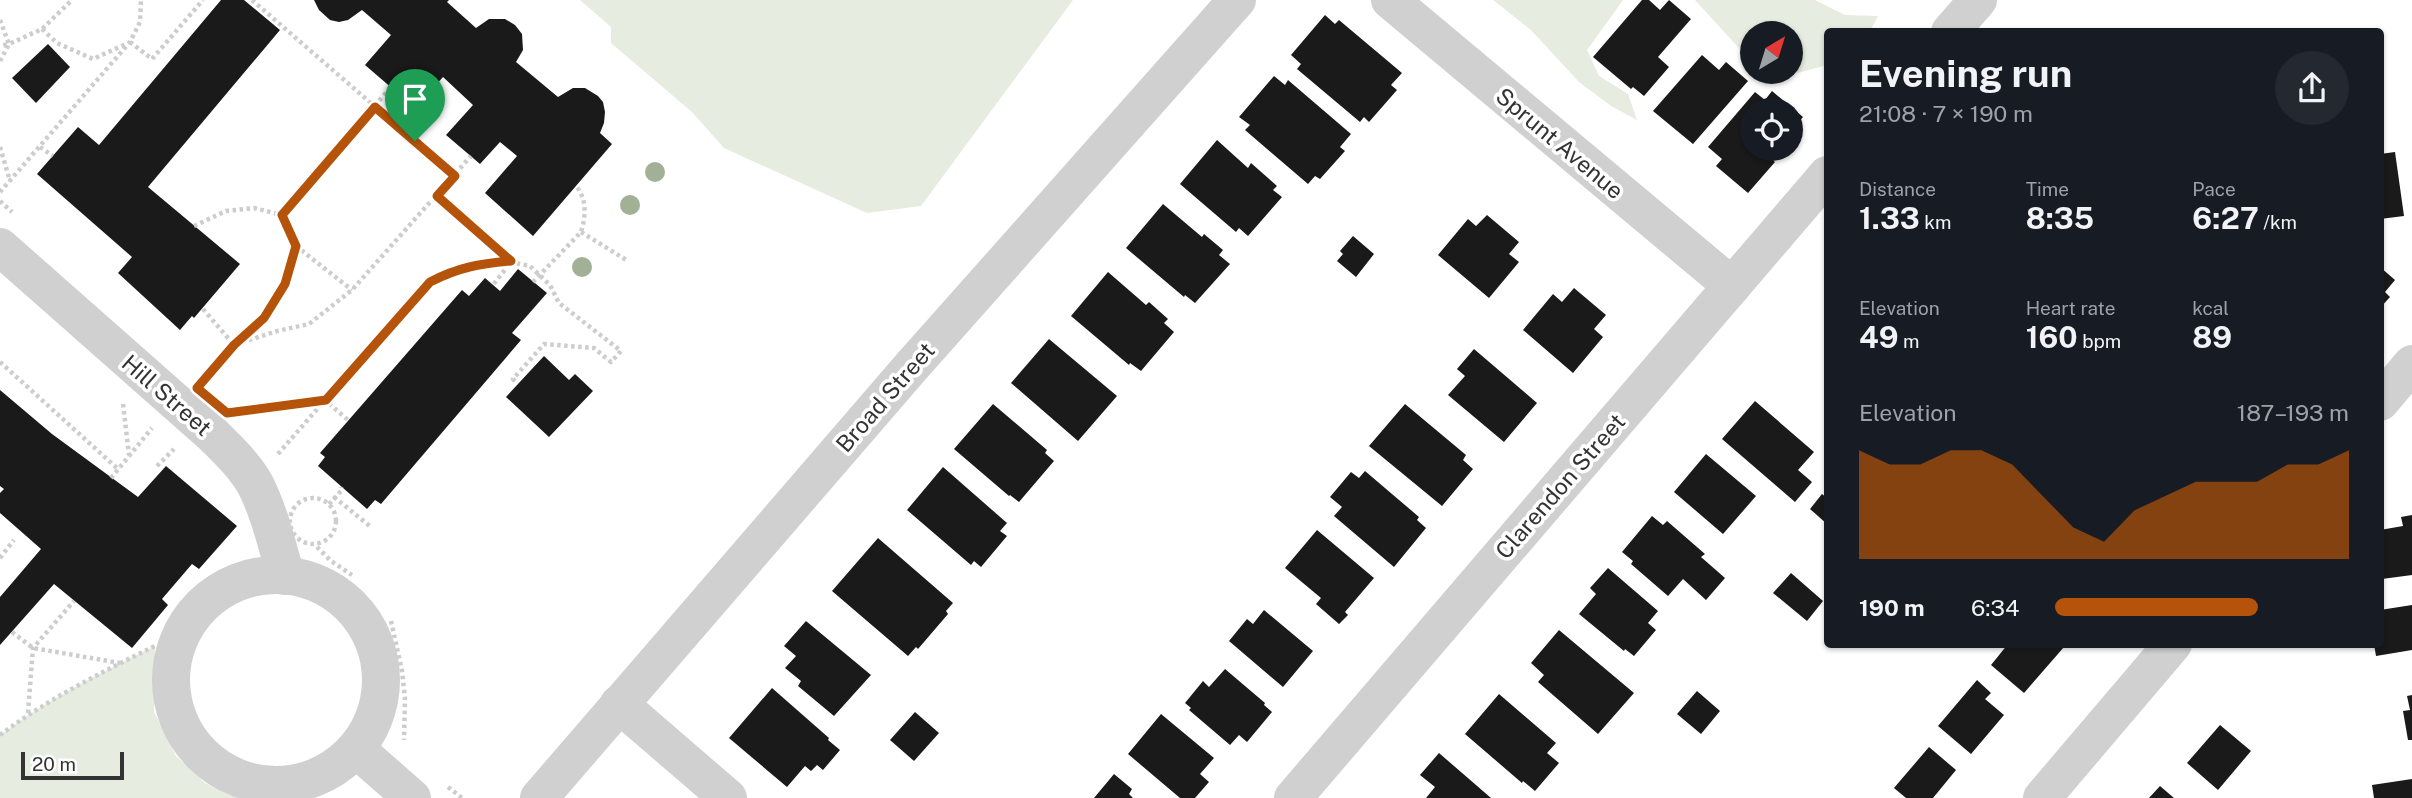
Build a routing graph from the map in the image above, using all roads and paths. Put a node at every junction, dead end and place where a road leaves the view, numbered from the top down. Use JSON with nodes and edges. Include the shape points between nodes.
{"nodes":[{"id":1,"x":72,"y":0,"type":"edge"},
{"id":2,"x":141,"y":0,"type":"edge"},
{"id":3,"x":203,"y":0,"type":"edge"},
{"id":4,"x":252,"y":0,"type":"edge"},
{"id":5,"x":1237,"y":0,"type":"edge"},
{"id":6,"x":1390,"y":0,"type":"edge"},
{"id":7,"x":1978,"y":0,"type":"edge"},
{"id":8,"x":0,"y":20,"type":"edge"},
{"id":9,"x":1954,"y":28,"type":"edge"},
{"id":10,"x":42,"y":29,"type":"junction"},
{"id":11,"x":130,"y":42,"type":"junction"},
{"id":12,"x":9,"y":44,"type":"junction"},
{"id":13,"x":0,"y":46,"type":"edge"},
{"id":14,"x":0,"y":61,"type":"edge"},
{"id":15,"x":390,"y":88,"type":"dead end"},
{"id":16,"x":375,"y":107,"type":"junction"},
{"id":17,"x":0,"y":147,"type":"edge"},
{"id":18,"x":40,"y":147,"type":"junction"},
{"id":19,"x":53,"y":156,"type":"dead end"},
{"id":20,"x":471,"y":156,"type":"dead end"},
{"id":21,"x":455,"y":176,"type":"junction"},
{"id":22,"x":1824,"y":179,"type":"edge"},
{"id":23,"x":10,"y":181,"type":"junction"},
{"id":24,"x":576,"y":186,"type":"dead end"},
{"id":25,"x":0,"y":192,"type":"edge"},
{"id":26,"x":437,"y":196,"type":"junction"},
{"id":27,"x":282,"y":215,"type":"junction"},
{"id":28,"x":194,"y":226,"type":"dead end"},
{"id":29,"x":581,"y":232,"type":"junction"},
{"id":30,"x":296,"y":246,"type":"junction"},
{"id":31,"x":0,"y":247,"type":"edge"},
{"id":32,"x":511,"y":261,"type":"junction"},
{"id":33,"x":628,"y":261,"type":"dead end"},
{"id":34,"x":540,"y":275,"type":"junction"},
{"id":35,"x":533,"y":282,"type":"dead end"},
{"id":36,"x":493,"y":285,"type":"dead end"},
{"id":37,"x":1732,"y":286,"type":"junction"},
{"id":38,"x":352,"y":290,"type":"junction"},
{"id":39,"x":202,"y":309,"type":"dead end"},
{"id":40,"x":234,"y":345,"type":"junction"},
{"id":41,"x":0,"y":362,"type":"edge"},
{"id":42,"x":2412,"y":364,"type":"edge"},
{"id":43,"x":517,"y":384,"type":"dead end"},
{"id":44,"x":2384,"y":397,"type":"edge"},
{"id":45,"x":326,"y":400,"type":"junction"},
{"id":46,"x":123,"y":403,"type":"dead end"},
{"id":47,"x":239,"y":411,"type":"dead end"},
{"id":48,"x":348,"y":419,"type":"dead end"},
{"id":49,"x":172,"y":424,"type":"junction"},
{"id":50,"x":129,"y":456,"type":"junction"},
{"id":51,"x":274,"y":459,"type":"dead end"},
{"id":52,"x":157,"y":466,"type":"dead end"},
{"id":53,"x":118,"y":470,"type":"junction"},
{"id":54,"x":111,"y":478,"type":"dead end"},
{"id":55,"x":341,"y":486,"type":"dead end"},
{"id":56,"x":334,"y":497,"type":"junction"},
{"id":57,"x":328,"y":504,"type":"junction"},
{"id":58,"x":371,"y":527,"type":"dead end"},
{"id":59,"x":14,"y":540,"type":"dead end"},
{"id":60,"x":314,"y":544,"type":"junction"},
{"id":61,"x":0,"y":558,"type":"edge"},
{"id":62,"x":352,"y":575,"type":"dead end"},
{"id":63,"x":286,"y":576,"type":"junction"},
{"id":64,"x":74,"y":601,"type":"dead end"},
{"id":65,"x":391,"y":621,"type":"dead end"},
{"id":66,"x":12,"y":632,"type":"dead end"},
{"id":67,"x":155,"y":646,"type":"dead end"},
{"id":68,"x":33,"y":648,"type":"junction"},
{"id":69,"x":2171,"y":648,"type":"edge"},
{"id":70,"x":120,"y":663,"type":"junction"},
{"id":71,"x":619,"y":704,"type":"junction"},
{"id":72,"x":28,"y":714,"type":"junction"},
{"id":73,"x":0,"y":735,"type":"edge"},
{"id":74,"x":410,"y":746,"type":"dead end"},
{"id":75,"x":356,"y":749,"type":"junction"},
{"id":76,"x":412,"y":798,"type":"edge"},
{"id":77,"x":539,"y":798,"type":"edge"},
{"id":78,"x":728,"y":798,"type":"edge"},
{"id":79,"x":1293,"y":798,"type":"edge"},
{"id":80,"x":2042,"y":798,"type":"edge"}],
"edges":[{"from":1,"to":10,"type":"path"},
{"from":2,"to":11,"type":"path","via":[[140,22]]},
{"from":3,"to":11,"type":"path","via":[[152,60]]},
{"from":4,"to":16,"type":"path"},
{"from":5,"to":71,"type":"street","name":"Broad Street"},
{"from":6,"to":37,"type":"street","name":"Sprunt Avenue"},
{"from":7,"to":9,"type":"street"},
{"from":8,"to":12,"type":"path"},
{"from":10,"to":11,"type":"path","via":[[57,43],[93,59]]},
{"from":10,"to":12,"type":"path"},
{"from":11,"to":18,"type":"path"},
{"from":12,"to":13,"type":"path"},
{"from":12,"to":14,"type":"path"},
{"from":15,"to":16,"type":"path"},
{"from":16,"to":21,"type":"path"},
{"from":16,"to":27,"type":"path"},
{"from":17,"to":23,"type":"path"},
{"from":18,"to":19,"type":"path"},
{"from":18,"to":23,"type":"path"},
{"from":20,"to":21,"type":"path"},
{"from":21,"to":26,"type":"path"},
{"from":22,"to":37,"type":"street","name":"Clarendon Street"},
{"from":23,"to":25,"type":"path"},
{"from":24,"to":29,"type":"path","via":[[584,204]]},
{"from":26,"to":32,"type":"path"},
{"from":26,"to":38,"type":"path"},
{"from":27,"to":28,"type":"path","via":[[254,208],[226,211]]},
{"from":27,"to":30,"type":"path"},
{"from":29,"to":33,"type":"path"},
{"from":29,"to":34,"type":"path"},
{"from":30,"to":38,"type":"path"},
{"from":30,"to":40,"type":"path","via":[[285,284],[264,318]]},
{"from":31,"to":49,"type":"street","name":"Hill Street"},
{"from":32,"to":34,"type":"path","via":[[530,266]]},
{"from":32,"to":36,"type":"path"},
{"from":32,"to":45,"type":"path","via":[[470,265],[430,282]]},
{"from":34,"to":35,"type":"path"},
{"from":34,"to":43,"type":"path","via":[[559,303],[621,351],[611,362],[594,348],[544,344],[513,379]]},
{"from":37,"to":79,"type":"street","name":"Clarendon Street"},
{"from":38,"to":40,"type":"path","via":[[309,324]]},
{"from":39,"to":40,"type":"path"},
{"from":40,"to":49,"type":"path"},
{"from":41,"to":53,"type":"path"},
{"from":42,"to":44,"type":"street"},
{"from":45,"to":47,"type":"path"},
{"from":45,"to":48,"type":"path"},
{"from":45,"to":51,"type":"path"},
{"from":46,"to":50,"type":"path"},
{"from":49,"to":50,"type":"path"},
{"from":49,"to":52,"type":"path"},
{"from":49,"to":63,"type":"street","name":"Hill Street","via":[[225,447],[239,462],[255,485]]},
{"from":50,"to":53,"type":"path"},
{"from":53,"to":54,"type":"path"},
{"from":55,"to":56,"type":"path"},
{"from":56,"to":57,"type":"path"},
{"from":56,"to":58,"type":"path"},
{"from":57,"to":60,"type":"path","via":[[335,513],[336,528],[329,539]]},
{"from":57,"to":60,"type":"path","via":[[316,498],[293,509],[292,532],[303,542]]},
{"from":59,"to":61,"type":"path"},
{"from":60,"to":62,"type":"path"},
{"from":63,"to":75,"type":"street","via":[[313,582],[337,595],[357,613],[370,635],[379,659],[381,685],[377,709]]},
{"from":63,"to":75,"type":"street","via":[[242,580],[203,603],[189,620],[178,640],[170,684],[181,726],[193,746],[228,774],[271,786],[315,778]]},
{"from":64,"to":68,"type":"path"},
{"from":65,"to":74,"type":"path","via":[[405,698],[404,742]]},
{"from":66,"to":68,"type":"path"},
{"from":67,"to":70,"type":"path"},
{"from":68,"to":70,"type":"path"},
{"from":68,"to":72,"type":"path"},
{"from":69,"to":80,"type":"street"},
{"from":70,"to":72,"type":"path"},
{"from":71,"to":77,"type":"street","name":"Broad Street"},
{"from":71,"to":78,"type":"street"},
{"from":72,"to":73,"type":"path"},
{"from":75,"to":76,"type":"street"}]}
